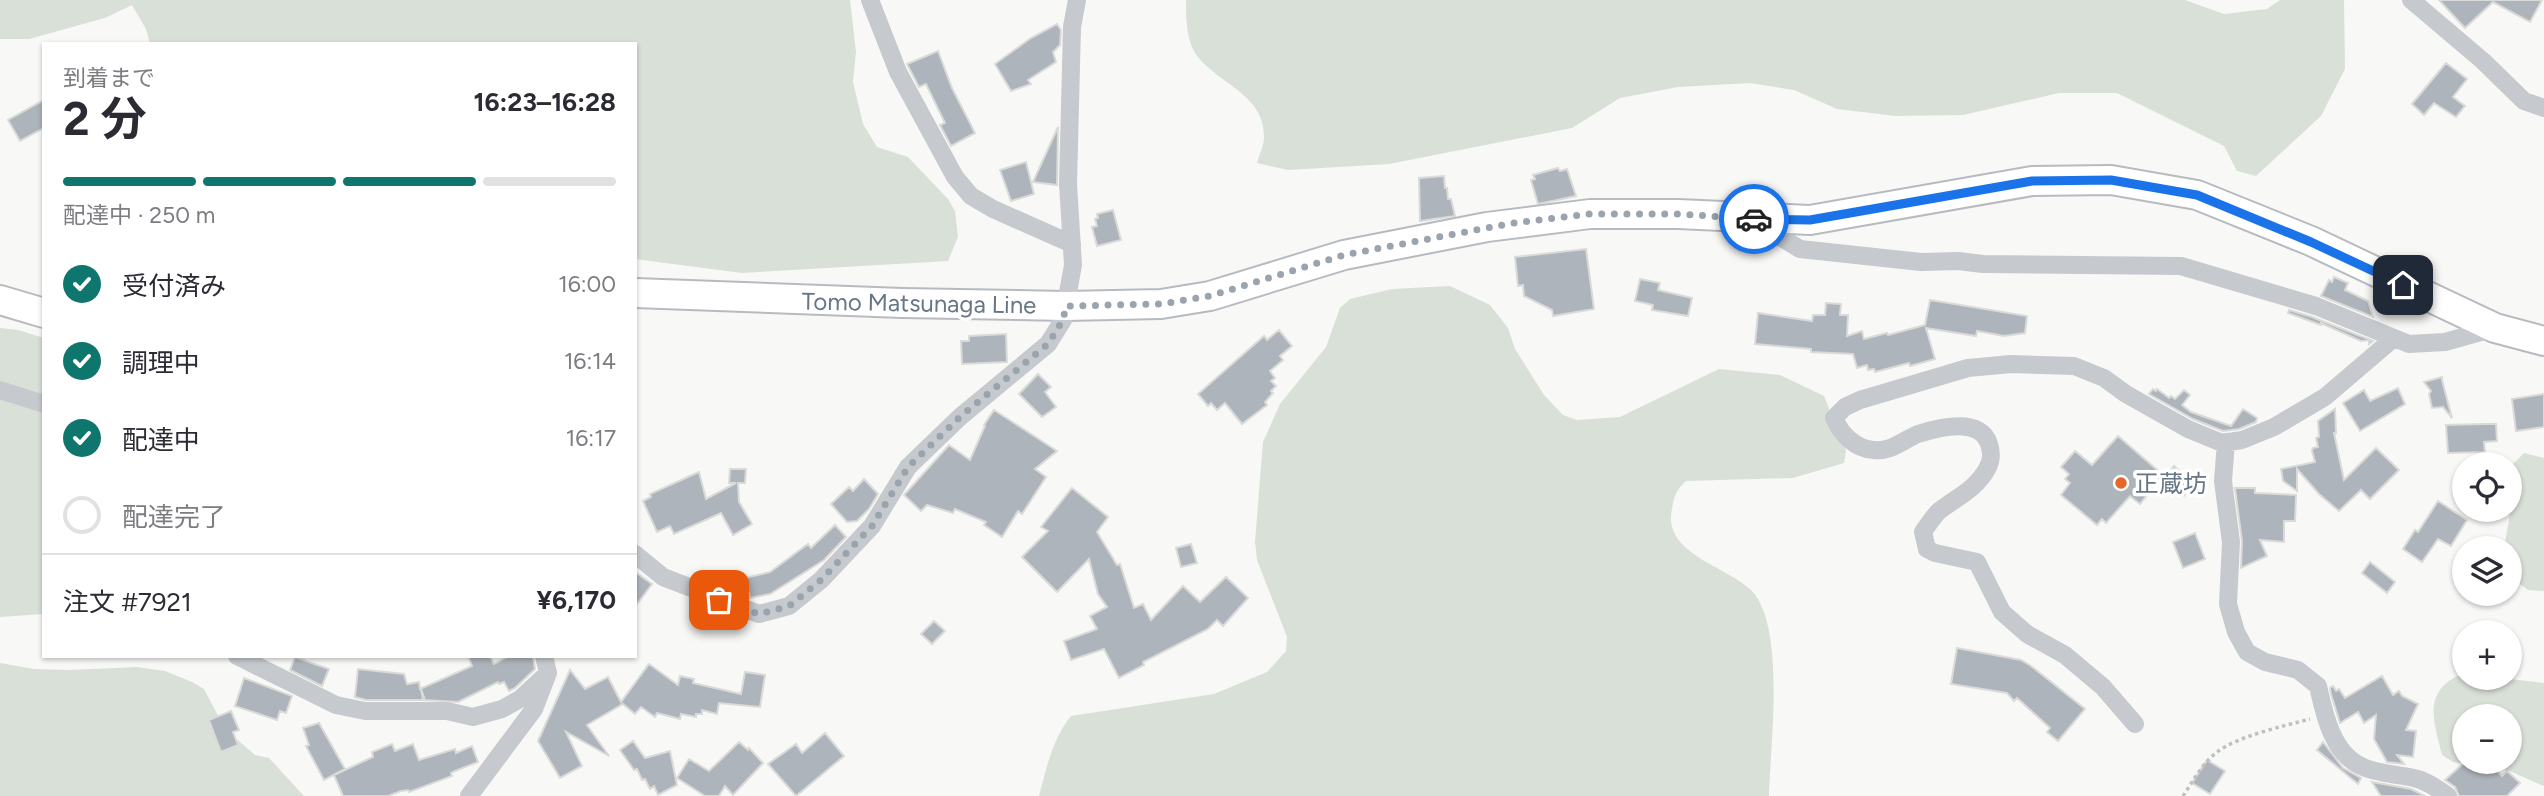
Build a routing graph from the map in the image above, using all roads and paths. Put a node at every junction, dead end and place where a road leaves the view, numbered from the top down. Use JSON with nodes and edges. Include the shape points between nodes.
{"nodes":[{"id":1,"x":870,"y":0,"type":"edge"},
{"id":2,"x":1077,"y":0,"type":"edge"},
{"id":3,"x":2411,"y":0,"type":"edge"},
{"id":4,"x":2544,"y":108,"type":"edge"},
{"id":5,"x":1749,"y":219,"type":"junction"},
{"id":6,"x":1072,"y":244,"type":"junction"},
{"id":7,"x":637,"y":293,"type":"edge"},
{"id":8,"x":0,"y":300,"type":"edge"},
{"id":9,"x":1066,"y":306,"type":"junction"},
{"id":10,"x":42,"y":312,"type":"edge"},
{"id":11,"x":2496,"y":328,"type":"junction"},
{"id":12,"x":2394,"y":338,"type":"junction"},
{"id":13,"x":2544,"y":341,"type":"edge"},
{"id":14,"x":0,"y":390,"type":"edge"},
{"id":15,"x":42,"y":403,"type":"edge"},
{"id":16,"x":2225,"y":442,"type":"junction"},
{"id":17,"x":637,"y":556,"type":"edge"},
{"id":18,"x":241,"y":658,"type":"edge"},
{"id":19,"x":546,"y":665,"type":"edge"},
{"id":20,"x":2325,"y":715,"type":"junction"},
{"id":21,"x":2135,"y":724,"type":"dead end"},
{"id":22,"x":468,"y":796,"type":"edge"},
{"id":23,"x":2183,"y":796,"type":"edge"},
{"id":24,"x":2448,"y":796,"type":"edge"}],
"edges":[{"from":1,"to":6,"type":"street","via":[[898,72],[955,177],[971,196],[993,209]]},
{"from":2,"to":6,"type":"street","via":[[1072,27],[1068,184]]},
{"from":3,"to":4,"type":"street","via":[[2524,100]]},
{"from":5,"to":9,"type":"main road","name":"Tomo Matsunaga Line","via":[[1590,214],[1513,223],[1344,255],[1210,296],[1161,304]]},
{"from":5,"to":11,"type":"main road","name":"Tomo Matsunaga Line","via":[[1810,220],[2032,181],[2111,180],[2197,195]]},
{"from":5,"to":12,"type":"street","via":[[1801,249],[1921,262],[2181,266],[2316,306]]},
{"from":6,"to":9,"type":"street"},
{"from":7,"to":9,"type":"main road","name":"Tomo Matsunaga Line"},
{"from":8,"to":10,"type":"main road"},
{"from":9,"to":17,"type":"street","via":[[1048,344],[908,467],[872,526],[789,606],[759,614],[663,577]]},
{"from":11,"to":12,"type":"street","via":[[2445,342],[2409,344]]},
{"from":11,"to":13,"type":"main road","name":"Tomo Matsunaga Line"},
{"from":12,"to":16,"type":"street","via":[[2325,397],[2274,427]]},
{"from":14,"to":15,"type":"street"},
{"from":16,"to":20,"type":"street","via":[[2223,481],[2231,542],[2228,604],[2236,632],[2247,652],[2298,670],[2318,686]]},
{"from":16,"to":21,"type":"street","via":[[2188,429],[2104,378],[2074,366],[1968,368],[1860,400],[1834,418],[1847,437],[1869,450],[1882,451],[1918,435],[1954,427],[1977,428],[1986,435],[1992,454],[1988,468],[1970,491],[1938,512],[1923,532],[1927,549],[1978,562],[2002,612],[2027,634],[2065,655],[2103,687]]},
{"from":18,"to":19,"type":"street","via":[[336,705],[447,711],[472,717],[520,699]]},
{"from":19,"to":22,"type":"street","via":[[534,709]]},
{"from":20,"to":23,"type":"path","via":[[2264,731],[2218,751]]},
{"from":20,"to":24,"type":"street","via":[[2335,739],[2360,766],[2417,778]]}]}
